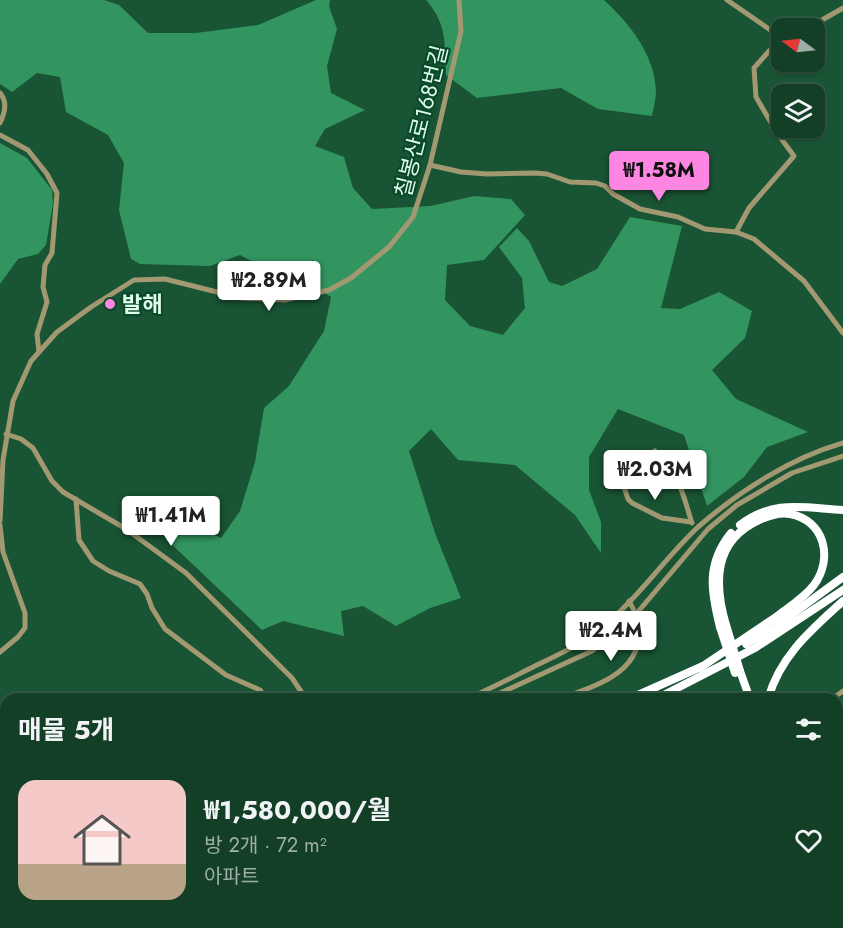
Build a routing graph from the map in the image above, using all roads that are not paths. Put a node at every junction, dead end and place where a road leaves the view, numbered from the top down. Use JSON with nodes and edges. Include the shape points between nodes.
{"nodes":[{"id":1,"x":459,"y":0,"type":"edge"},
{"id":2,"x":727,"y":0,"type":"edge"},
{"id":3,"x":843,"y":8,"type":"edge"},
{"id":4,"x":825,"y":18,"type":"edge"},
{"id":5,"x":771,"y":30,"type":"edge"},
{"id":6,"x":771,"y":49,"type":"edge"},
{"id":7,"x":0,"y":93,"type":"edge"},
{"id":8,"x":0,"y":123,"type":"edge"},
{"id":9,"x":0,"y":135,"type":"edge"},
{"id":10,"x":430,"y":165,"type":"junction"},
{"id":11,"x":736,"y":232,"type":"junction"},
{"id":12,"x":843,"y":333,"type":"edge"},
{"id":13,"x":39,"y":352,"type":"junction"},
{"id":14,"x":6,"y":434,"type":"junction"},
{"id":15,"x":843,"y":443,"type":"edge"},
{"id":16,"x":655,"y":451,"type":"dead end"},
{"id":17,"x":843,"y":456,"type":"edge"},
{"id":18,"x":638,"y":467,"type":"junction"},
{"id":19,"x":76,"y":499,"type":"junction"},
{"id":20,"x":843,"y":510,"type":"edge"},
{"id":21,"x":691,"y":522,"type":"junction"},
{"id":22,"x":0,"y":523,"type":"edge"},
{"id":23,"x":697,"y":529,"type":"junction"},
{"id":24,"x":843,"y":577,"type":"edge"},
{"id":25,"x":843,"y":590,"type":"edge"},
{"id":26,"x":843,"y":601,"type":"edge"},
{"id":27,"x":629,"y":602,"type":"junction"},
{"id":28,"x":637,"y":613,"type":"junction"},
{"id":29,"x":723,"y":626,"type":"junction"},
{"id":30,"x":0,"y":652,"type":"edge"},
{"id":31,"x":700,"y":668,"type":"junction"},
{"id":32,"x":738,"y":672,"type":"junction"},
{"id":33,"x":262,"y":693,"type":"edge"},
{"id":34,"x":302,"y":693,"type":"edge"},
{"id":35,"x":479,"y":693,"type":"edge"},
{"id":36,"x":500,"y":693,"type":"edge"},
{"id":37,"x":574,"y":693,"type":"edge"},
{"id":38,"x":643,"y":693,"type":"edge"},
{"id":39,"x":668,"y":693,"type":"edge"},
{"id":40,"x":743,"y":693,"type":"edge"},
{"id":41,"x":747,"y":693,"type":"edge"},
{"id":42,"x":770,"y":693,"type":"edge"}],
"edges":[{"from":1,"to":10,"type":"street","name":"칠봉산로168번길","via":[[461,31]]},
{"from":2,"to":5,"type":"street"},
{"from":3,"to":4,"type":"street"},
{"from":6,"to":11,"type":"street","via":[[754,68],[756,97],[794,156],[748,208]]},
{"from":7,"to":8,"type":"street","via":[[5,110]]},
{"from":9,"to":13,"type":"street","via":[[28,150],[57,193],[52,253],[45,265],[43,287],[47,302],[38,334]]},
{"from":10,"to":11,"type":"street","via":[[487,174],[547,174],[570,182],[596,183],[640,208],[678,217],[705,229]]},
{"from":10,"to":13,"type":"street","name":"칠봉산로168번길","via":[[413,217],[389,247],[329,290],[270,301],[165,279],[135,280],[74,319]]},
{"from":11,"to":12,"type":"street","via":[[754,239],[804,281]]},
{"from":13,"to":14,"type":"street","name":"칠봉산로168번길","via":[[13,401]]},
{"from":14,"to":19,"type":"street","via":[[33,448],[52,481]]},
{"from":14,"to":22,"type":"street","name":"칠봉산로168번길"},
{"from":15,"to":23,"type":"street","via":[[788,465]]},
{"from":16,"to":18,"type":"street"},
{"from":17,"to":28,"type":"street","via":[[792,473],[737,505],[708,529]]},
{"from":18,"to":21,"type":"street","via":[[670,471],[686,500]]},
{"from":18,"to":21,"type":"street","via":[[621,478],[630,501],[662,518]]},
{"from":19,"to":33,"type":"street","via":[[79,540],[93,561],[140,584],[165,629],[226,675]]},
{"from":19,"to":34,"type":"street","via":[[126,529],[186,573],[292,678]]},
{"from":20,"to":29,"type":"highway","via":[[762,510],[731,533],[718,551],[712,577],[713,598]]},
{"from":21,"to":23,"type":"street"},
{"from":22,"to":30,"type":"street","name":"칠봉산로168번길","via":[[3,552],[25,614],[25,628]]},
{"from":23,"to":27,"type":"street"},
{"from":24,"to":31,"type":"highway","via":[[772,628]]},
{"from":25,"to":39,"type":"highway","via":[[755,648]]},
{"from":26,"to":42,"type":"highway","via":[[791,651]]},
{"from":27,"to":28,"type":"street"},
{"from":27,"to":35,"type":"street","via":[[600,630],[568,650]]},
{"from":28,"to":36,"type":"street","via":[[592,651]]},
{"from":28,"to":37,"type":"street","via":[[638,645],[633,658],[602,682]]},
{"from":29,"to":31,"type":"highway","via":[[719,573],[733,539],[749,525],[773,515],[792,514],[819,532],[824,560],[816,582],[799,600]]},
{"from":29,"to":32,"type":"highway","bridge":true},
{"from":31,"to":38,"type":"highway"},
{"from":32,"to":40,"type":"highway"},
{"from":32,"to":41,"type":"highway"}]}
